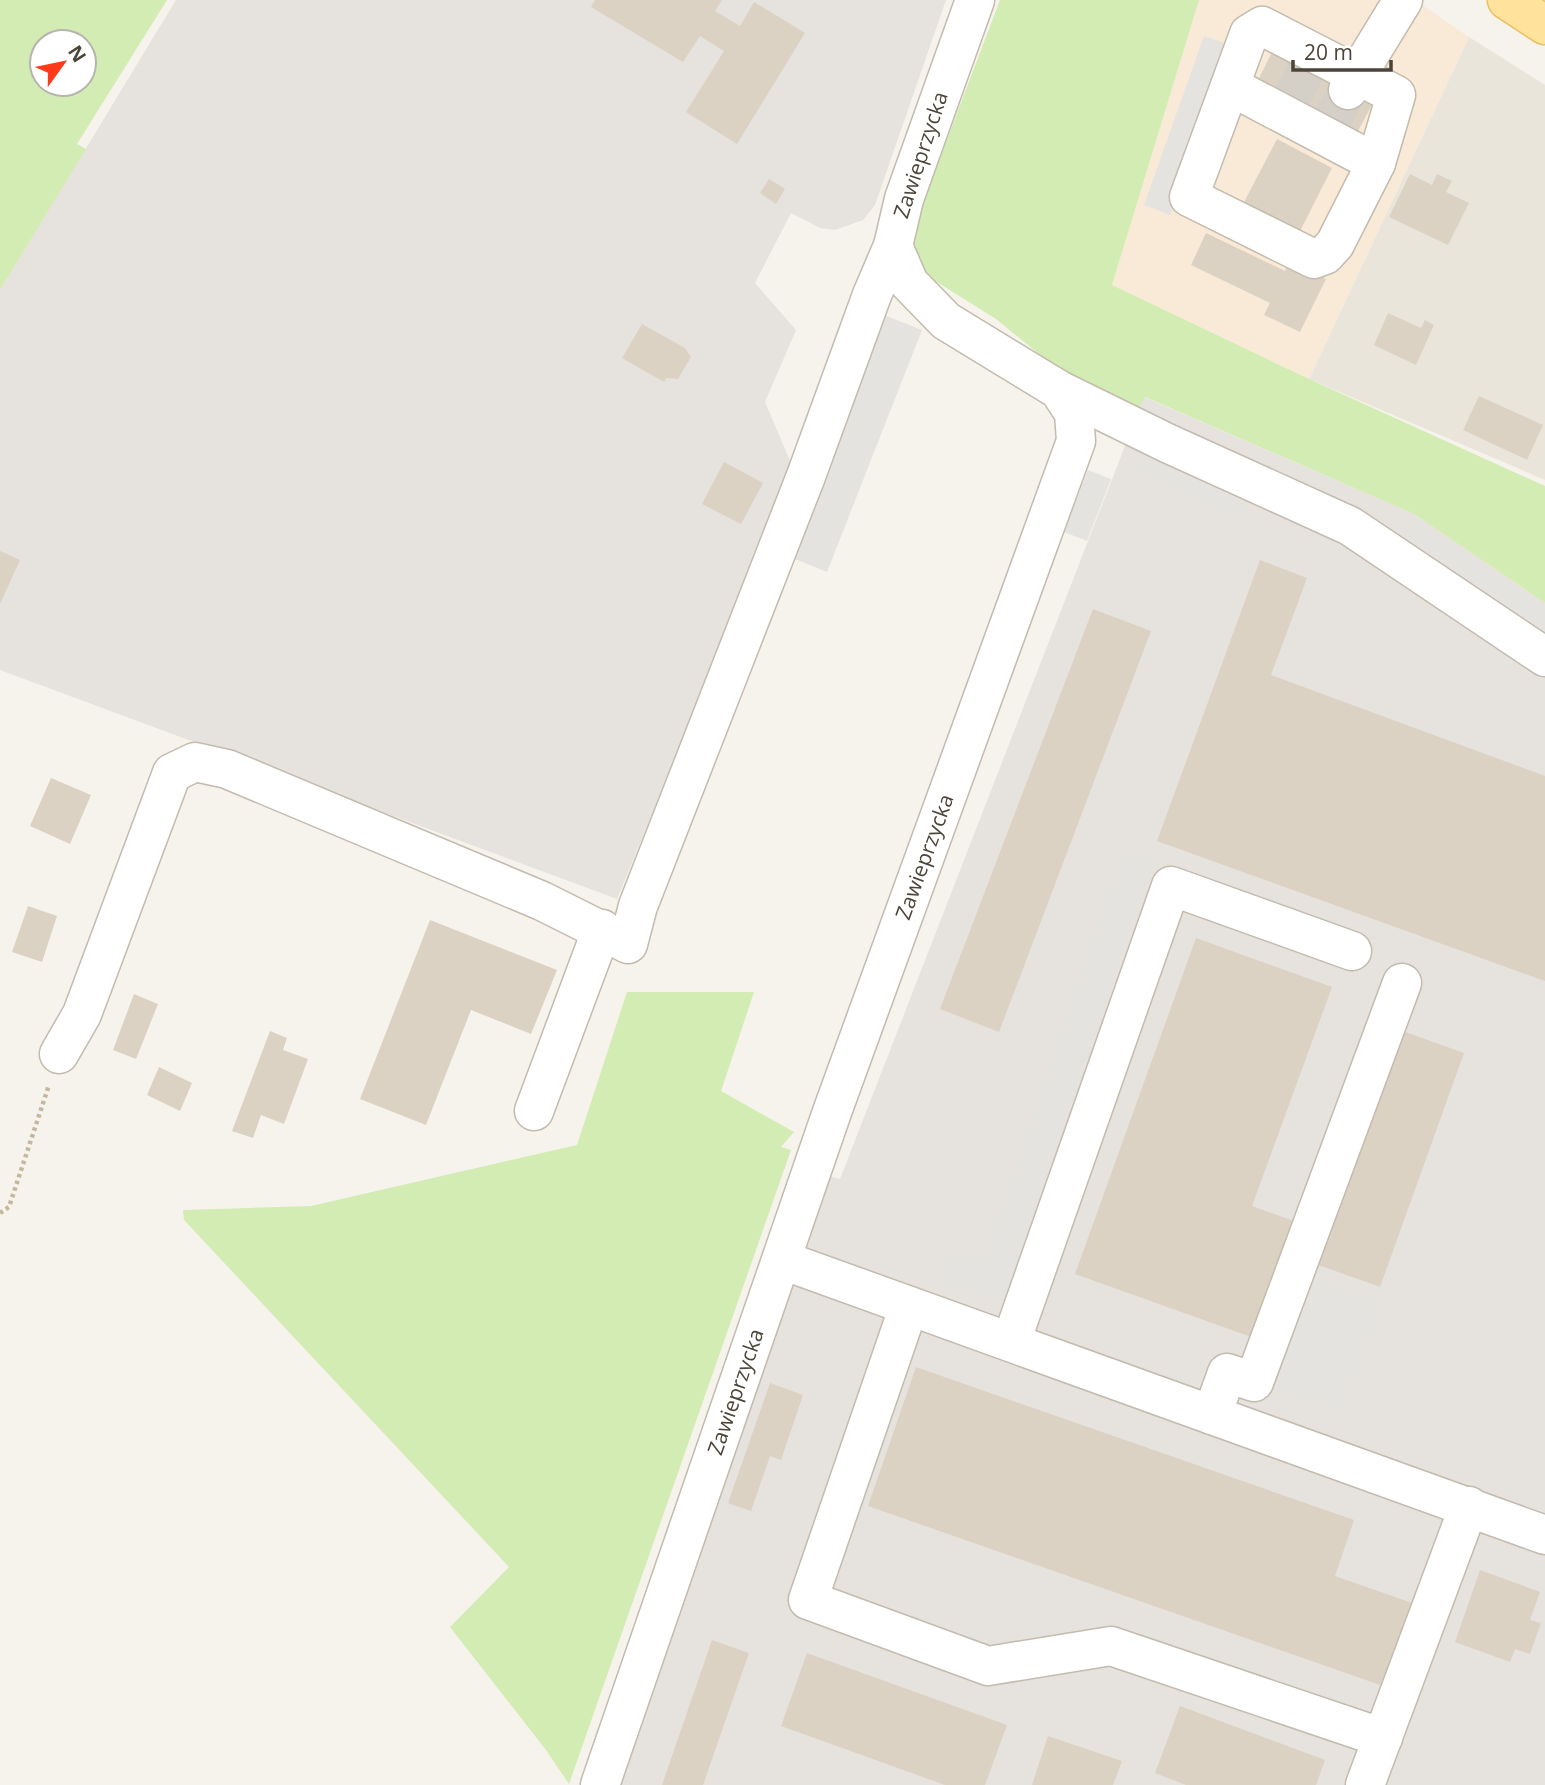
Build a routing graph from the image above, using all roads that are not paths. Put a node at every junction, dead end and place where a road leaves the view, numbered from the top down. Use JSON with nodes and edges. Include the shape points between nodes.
{"nodes":[{"id":1,"x":975,"y":0,"type":"edge"},
{"id":2,"x":1404,"y":0,"type":"edge"},
{"id":3,"x":1507,"y":0,"type":"edge"},
{"id":4,"x":1545,"y":25,"type":"edge"},
{"id":5,"x":1352,"y":82,"type":"junction"},
{"id":6,"x":1230,"y":86,"type":"junction"},
{"id":7,"x":1376,"y":163,"type":"junction"},
{"id":8,"x":893,"y":246,"type":"junction"},
{"id":9,"x":1059,"y":390,"type":"junction"},
{"id":10,"x":1545,"y":657,"type":"edge"},
{"id":11,"x":602,"y":929,"type":"junction"},
{"id":12,"x":1352,"y":951,"type":"dead end"},
{"id":13,"x":1402,"y":983,"type":"dead end"},
{"id":14,"x":59,"y":1054,"type":"road end"},
{"id":15,"x":534,"y":1111,"type":"dead end"},
{"id":16,"x":782,"y":1260,"type":"junction"},
{"id":17,"x":909,"y":1306,"type":"junction"},
{"id":18,"x":1011,"y":1342,"type":"junction"},
{"id":19,"x":1212,"y":1415,"type":"junction"},
{"id":20,"x":1469,"y":1506,"type":"junction"},
{"id":21,"x":1545,"y":1535,"type":"edge"},
{"id":22,"x":1383,"y":1738,"type":"junction"},
{"id":23,"x":600,"y":1785,"type":"edge"},
{"id":24,"x":1365,"y":1785,"type":"edge"}],
"edges":[{"from":1,"to":8,"type":"street","name":"Zawieprzycka","via":[[904,199]]},
{"from":2,"to":5,"type":"street"},
{"from":3,"to":4,"type":"main road"},
{"from":5,"to":6,"type":"street","via":[[1262,26],[1249,34]]},
{"from":5,"to":7,"type":"street","via":[[1396,95]]},
{"from":6,"to":7,"type":"street","via":[[1286,108]]},
{"from":6,"to":7,"type":"street","via":[[1189,197],[1314,259],[1335,244]]},
{"from":8,"to":9,"type":"street","name":"Zawieprzycka","via":[[909,283],[946,321]]},
{"from":8,"to":11,"type":"street","via":[[638,906],[628,944]]},
{"from":9,"to":10,"type":"street","via":[[1350,526]]},
{"from":9,"to":16,"type":"street","name":"Zawieprzycka","via":[[1074,413],[1076,441]]},
{"from":11,"to":14,"type":"street","via":[[227,769],[195,762],[172,773],[82,1014]]},
{"from":11,"to":15,"type":"street"},
{"from":12,"to":18,"type":"street","via":[[1171,886]]},
{"from":13,"to":19,"type":"street","via":[[1254,1382],[1227,1373]]},
{"from":16,"to":17,"type":"street"},
{"from":16,"to":23,"type":"street","name":"Zawieprzycka"},
{"from":17,"to":18,"type":"street"},
{"from":17,"to":22,"type":"street","via":[[808,1600],[988,1666],[1111,1646]]},
{"from":18,"to":19,"type":"street"},
{"from":19,"to":20,"type":"street"},
{"from":20,"to":21,"type":"street"},
{"from":20,"to":22,"type":"street"},
{"from":22,"to":24,"type":"street"}]}
